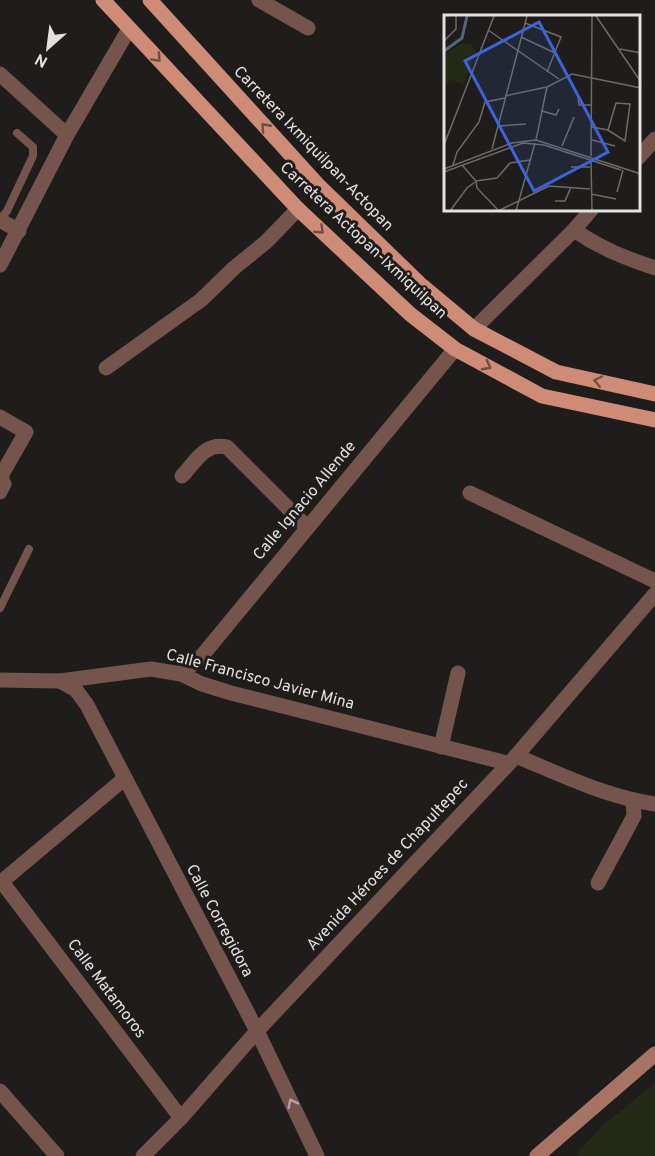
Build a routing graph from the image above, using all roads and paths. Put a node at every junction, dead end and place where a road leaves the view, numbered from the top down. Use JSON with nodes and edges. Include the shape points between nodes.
{"nodes":[{"id":1,"x":103,"y":0,"type":"edge"},
{"id":2,"x":259,"y":0,"type":"edge"},
{"id":3,"x":151,"y":1,"type":"edge"},
{"id":4,"x":308,"y":28,"type":"dead end"},
{"id":5,"x":129,"y":29,"type":"junction"},
{"id":6,"x":0,"y":74,"type":"edge"},
{"id":7,"x":16,"y":133,"type":"dead end"},
{"id":8,"x":67,"y":135,"type":"junction"},
{"id":9,"x":655,"y":140,"type":"edge"},
{"id":10,"x":640,"y":157,"type":"edge"},
{"id":11,"x":298,"y":209,"type":"junction"},
{"id":12,"x":587,"y":212,"type":"edge"},
{"id":13,"x":0,"y":220,"type":"edge"},
{"id":14,"x":574,"y":230,"type":"junction"},
{"id":15,"x":19,"y":231,"type":"junction"},
{"id":16,"x":0,"y":265,"type":"edge"},
{"id":17,"x":655,"y":268,"type":"edge"},
{"id":18,"x":474,"y":329,"type":"junction"},
{"id":19,"x":455,"y":349,"type":"junction"},
{"id":20,"x":106,"y":368,"type":"dead end"},
{"id":21,"x":655,"y":394,"type":"edge"},
{"id":22,"x":0,"y":417,"type":"edge"},
{"id":23,"x":655,"y":420,"type":"edge"},
{"id":24,"x":182,"y":476,"type":"dead end"},
{"id":25,"x":0,"y":492,"type":"edge"},
{"id":26,"x":470,"y":493,"type":"dead end"},
{"id":27,"x":308,"y":527,"type":"junction"},
{"id":28,"x":29,"y":549,"type":"dead end"},
{"id":29,"x":655,"y":581,"type":"edge"},
{"id":30,"x":655,"y":594,"type":"edge"},
{"id":31,"x":0,"y":608,"type":"edge"},
{"id":32,"x":458,"y":673,"type":"dead end"},
{"id":33,"x":181,"y":674,"type":"junction"},
{"id":34,"x":106,"y":675,"type":"junction"},
{"id":35,"x":0,"y":680,"type":"edge"},
{"id":36,"x":60,"y":681,"type":"junction"},
{"id":37,"x":87,"y":705,"type":"junction"},
{"id":38,"x":441,"y":747,"type":"junction"},
{"id":39,"x":512,"y":760,"type":"junction"},
{"id":40,"x":124,"y":778,"type":"junction"},
{"id":41,"x":633,"y":801,"type":"junction"},
{"id":42,"x":655,"y":804,"type":"edge"},
{"id":43,"x":1,"y":882,"type":"edge"},
{"id":44,"x":598,"y":883,"type":"dead end"},
{"id":45,"x":257,"y":1031,"type":"junction"},
{"id":46,"x":655,"y":1054,"type":"edge"},
{"id":47,"x":0,"y":1091,"type":"edge"},
{"id":48,"x":180,"y":1118,"type":"junction"},
{"id":49,"x":57,"y":1156,"type":"edge"},
{"id":50,"x":143,"y":1156,"type":"edge"},
{"id":51,"x":317,"y":1156,"type":"edge"},
{"id":52,"x":537,"y":1156,"type":"edge"}],
"edges":[{"from":1,"to":5,"type":"main road","name":"Carretera Actopan-Ixmiquilpan"},
{"from":2,"to":4,"type":"street"},
{"from":18,"to":3,"type":"main road","name":"Carretera Ixmiquilpan-Actopan","one_way":true,"via":[[420,284],[319,186]]},
{"from":5,"to":8,"type":"street"},
{"from":5,"to":11,"type":"main road","name":"Carretera Actopan-Ixmiquilpan","one_way":true},
{"from":6,"to":8,"type":"street"},
{"from":7,"to":13,"type":"lane","via":[[33,147],[33,156]]},
{"from":8,"to":15,"type":"street"},
{"from":9,"to":10,"type":"street"},
{"from":11,"to":19,"type":"main road","name":"Carretera Actopan-Ixmiquilpan","one_way":true,"via":[[410,314]]},
{"from":11,"to":20,"type":"street","via":[[201,300]]},
{"from":12,"to":14,"type":"street"},
{"from":13,"to":15,"type":"street"},
{"from":14,"to":17,"type":"street","via":[[620,257]]},
{"from":14,"to":18,"type":"street"},
{"from":15,"to":16,"type":"street"},
{"from":21,"to":18,"type":"main road","name":"Carretera Ixmiquilpan-Actopan","one_way":true,"via":[[556,372]]},
{"from":19,"to":23,"type":"main road","name":"Carretera Actopan-Ixmiquilpan","one_way":true,"via":[[542,396]]},
{"from":19,"to":27,"type":"street","name":"Calle Ignacio Allende"},
{"from":22,"to":25,"type":"street","via":[[26,432],[2,474],[4,484]]},
{"from":24,"to":27,"type":"street","via":[[207,449],[216,444],[227,447]]},
{"from":26,"to":29,"type":"street"},
{"from":27,"to":33,"type":"street","name":"Calle Ignacio Allende","via":[[201,657]]},
{"from":28,"to":31,"type":"lane"},
{"from":30,"to":39,"type":"street","name":"Avenida Héroes de Chapultepec"},
{"from":32,"to":38,"type":"street"},
{"from":33,"to":34,"type":"street","name":"Calle Francisco Javier Mina","via":[[151,669]]},
{"from":33,"to":38,"type":"street","name":"Calle Francisco Javier Mina","via":[[231,693]]},
{"from":34,"to":36,"type":"street","name":"Calle Francisco Javier Mina"},
{"from":34,"to":37,"type":"street","via":[[94,687]]},
{"from":35,"to":36,"type":"street","name":"Calle Francisco Javier Mina"},
{"from":36,"to":37,"type":"street","name":"Calle Corregidora","via":[[76,690]]},
{"from":37,"to":40,"type":"street","name":"Calle Corregidora"},
{"from":38,"to":39,"type":"street","name":"Calle Francisco Javier Mina"},
{"from":39,"to":41,"type":"street","name":"Calle Francisco Javier Mina"},
{"from":39,"to":45,"type":"street","name":"Avenida Héroes de Chapultepec"},
{"from":40,"to":43,"type":"street"},
{"from":40,"to":45,"type":"street","name":"Calle Corregidora"},
{"from":41,"to":42,"type":"street","name":"Calle Francisco Javier Mina"},
{"from":41,"to":44,"type":"street","via":[[634,816]]},
{"from":43,"to":48,"type":"street","name":"Calle Matamoros"},
{"from":45,"to":48,"type":"street","name":"Avenida Héroes de Chapultepec"},
{"from":51,"to":45,"type":"street","name":"Calle Corregidora","one_way":true},
{"from":46,"to":52,"type":"main road"},
{"from":47,"to":49,"type":"street"},
{"from":48,"to":50,"type":"street","name":"Avenida Héroes de Chapultepec"}]}
